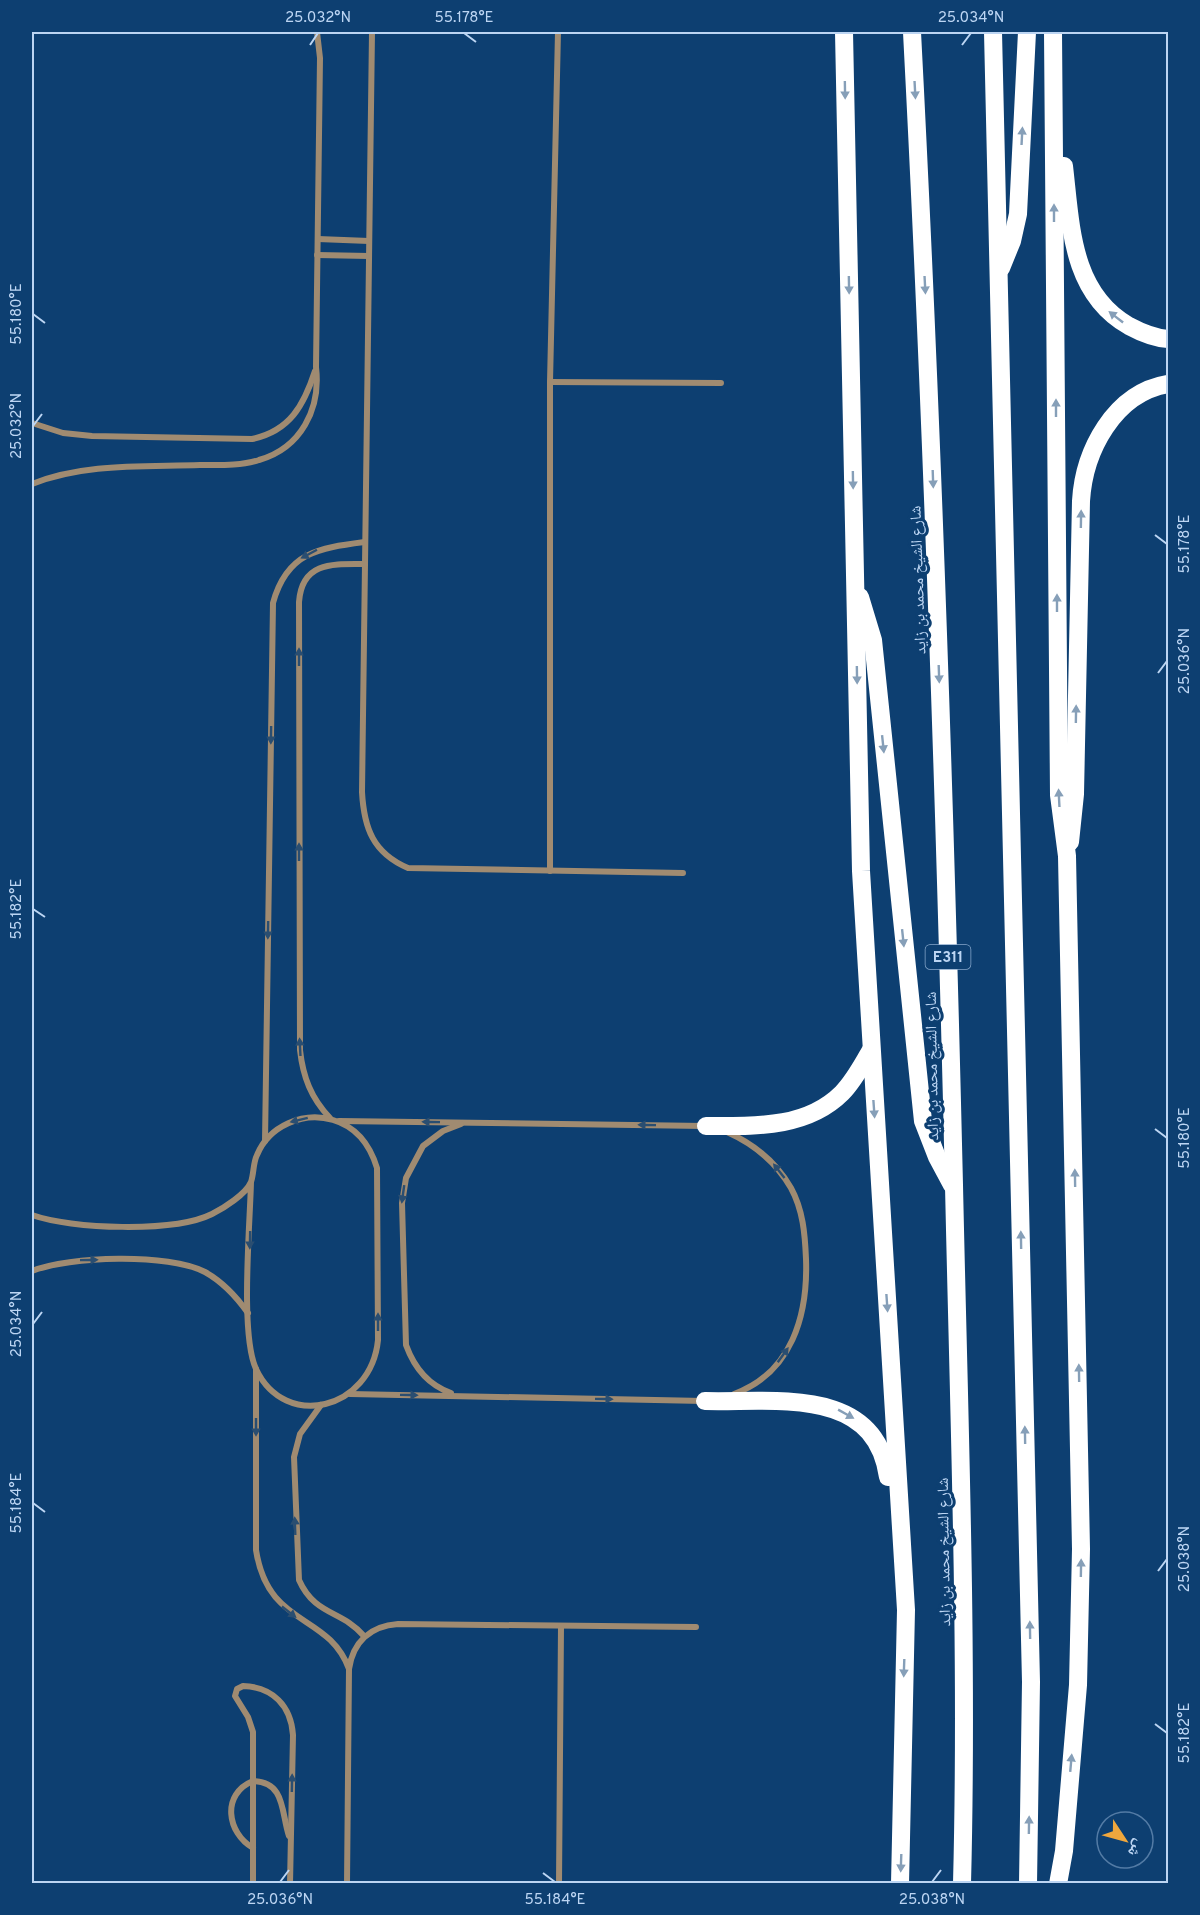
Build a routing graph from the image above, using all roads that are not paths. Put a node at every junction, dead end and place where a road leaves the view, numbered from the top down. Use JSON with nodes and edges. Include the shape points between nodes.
{"nodes":[{"id":1,"x":317,"y":32,"type":"edge"},
{"id":2,"x":372,"y":32,"type":"edge"},
{"id":3,"x":558,"y":32,"type":"edge"},
{"id":4,"x":844,"y":32,"type":"edge"},
{"id":5,"x":912,"y":32,"type":"edge"},
{"id":6,"x":993,"y":32,"type":"edge"},
{"id":7,"x":1027,"y":32,"type":"edge"},
{"id":8,"x":1053,"y":32,"type":"edge"},
{"id":9,"x":1053,"y":70,"type":"junction"},
{"id":10,"x":318,"y":239,"type":"junction"},
{"id":11,"x":369,"y":241,"type":"junction"},
{"id":12,"x":317,"y":255,"type":"junction"},
{"id":13,"x":369,"y":256,"type":"junction"},
{"id":14,"x":998,"y":275,"type":"junction"},
{"id":15,"x":1168,"y":339,"type":"edge"},
{"id":16,"x":316,"y":367,"type":"junction"},
{"id":17,"x":550,"y":382,"type":"junction"},
{"id":18,"x":721,"y":383,"type":"dead end"},
{"id":19,"x":1168,"y":384,"type":"edge"},
{"id":20,"x":32,"y":423,"type":"edge"},
{"id":21,"x":32,"y":484,"type":"edge"},
{"id":22,"x":365,"y":542,"type":"junction"},
{"id":23,"x":365,"y":564,"type":"junction"},
{"id":24,"x":855,"y":584,"type":"junction"},
{"id":25,"x":1067,"y":856,"type":"junction"},
{"id":26,"x":549,"y":871,"type":"junction"},
{"id":27,"x":683,"y":873,"type":"dead end"},
{"id":28,"x":871,"y":1050,"type":"junction"},
{"id":29,"x":330,"y":1119,"type":"junction"},
{"id":30,"x":339,"y":1121,"type":"junction"},
{"id":31,"x":465,"y":1123,"type":"junction"},
{"id":32,"x":706,"y":1126,"type":"junction"},
{"id":33,"x":265,"y":1141,"type":"junction"},
{"id":34,"x":251,"y":1182,"type":"junction"},
{"id":35,"x":954,"y":1188,"type":"junction"},
{"id":36,"x":32,"y":1215,"type":"edge"},
{"id":37,"x":32,"y":1271,"type":"edge"},
{"id":38,"x":248,"y":1313,"type":"junction"},
{"id":39,"x":256,"y":1369,"type":"junction"},
{"id":40,"x":350,"y":1394,"type":"junction"},
{"id":41,"x":457,"y":1396,"type":"junction"},
{"id":42,"x":705,"y":1401,"type":"junction"},
{"id":43,"x":321,"y":1405,"type":"junction"},
{"id":44,"x":906,"y":1610,"type":"junction"},
{"id":45,"x":561,"y":1626,"type":"junction"},
{"id":46,"x":696,"y":1627,"type":"dead end"},
{"id":47,"x":364,"y":1636,"type":"junction"},
{"id":48,"x":350,"y":1669,"type":"junction"},
{"id":49,"x":253,"y":1781,"type":"junction"},
{"id":50,"x":291,"y":1839,"type":"junction"},
{"id":51,"x":253,"y":1848,"type":"junction"},
{"id":52,"x":253,"y":1884,"type":"edge"},
{"id":53,"x":290,"y":1884,"type":"edge"},
{"id":54,"x":347,"y":1884,"type":"edge"},
{"id":55,"x":559,"y":1884,"type":"edge"},
{"id":56,"x":900,"y":1884,"type":"edge"},
{"id":57,"x":962,"y":1884,"type":"edge"},
{"id":58,"x":1028,"y":1884,"type":"edge"},
{"id":59,"x":1058,"y":1884,"type":"edge"}],
"edges":[{"from":1,"to":10,"type":"street"},
{"from":2,"to":11,"type":"street"},
{"from":3,"to":17,"type":"street"},
{"from":4,"to":24,"type":"highway","one_way":true},
{"from":5,"to":35,"type":"highway","name":"شارع الشيخ محمد بن زايد","number":"E311","one_way":true,"via":[[928,343]]},
{"from":6,"to":14,"type":"highway"},
{"from":14,"to":7,"type":"highway","one_way":true,"via":[[1018,214]]},
{"from":8,"to":9,"type":"highway"},
{"from":15,"to":9,"type":"highway","one_way":true,"via":[[1139,332],[1120,321],[1103,306],[1080,270],[1071,228]]},
{"from":25,"to":9,"type":"highway","one_way":true,"via":[[1059,795]]},
{"from":10,"to":11,"type":"street"},
{"from":10,"to":12,"type":"street"},
{"from":11,"to":13,"type":"street"},
{"from":12,"to":13,"type":"street"},
{"from":12,"to":16,"type":"street"},
{"from":13,"to":22,"type":"street"},
{"from":58,"to":14,"type":"highway","one_way":true,"via":[[1031,1682]]},
{"from":16,"to":20,"type":"street","via":[[299,410],[279,430],[261,437],[237,441],[92,436],[63,433]]},
{"from":16,"to":21,"type":"street","via":[[317,394],[307,423],[288,446],[268,457],[246,463],[101,469]]},
{"from":17,"to":18,"type":"street"},
{"from":17,"to":26,"type":"street"},
{"from":25,"to":19,"type":"highway","one_way":true,"via":[[1075,794],[1081,501],[1086,468],[1099,436],[1120,410],[1148,391]]},
{"from":22,"to":23,"type":"street"},
{"from":22,"to":33,"type":"street","one_way":true,"via":[[330,546],[303,556],[283,576],[273,603]]},
{"from":23,"to":26,"type":"street","via":[[362,792],[365,824],[371,839],[394,862],[408,868]]},
{"from":29,"to":23,"type":"street","one_way":true,"via":[[308,1087],[300,1050],[300,602],[303,585],[320,568]]},
{"from":24,"to":28,"type":"highway","one_way":true,"via":[[861,871]]},
{"from":24,"to":35,"type":"highway","one_way":true,"via":[[873,640],[923,1121]]},
{"from":59,"to":25,"type":"highway","one_way":true,"via":[[1078,1685],[1081,1550]]},
{"from":26,"to":27,"type":"street"},
{"from":28,"to":32,"type":"highway","via":[[843,1092],[820,1109],[769,1125]]},
{"from":28,"to":44,"type":"highway","one_way":true},
{"from":29,"to":30,"type":"street"},
{"from":29,"to":33,"type":"street","one_way":true,"via":[[289,1122]]},
{"from":31,"to":30,"type":"street","one_way":true},
{"from":40,"to":30,"type":"street","one_way":true,"via":[[362,1383],[376,1356],[378,1184],[372,1153],[364,1140]]},
{"from":32,"to":31,"type":"street","one_way":true},
{"from":31,"to":41,"type":"street","one_way":true,"via":[[432,1138],[416,1155],[406,1178],[402,1203],[406,1345],[425,1377]]},
{"from":42,"to":32,"type":"street","one_way":true,"via":[[741,1391],[772,1370],[784,1356],[800,1323],[807,1275],[803,1223],[782,1173],[770,1159],[740,1138]]},
{"from":33,"to":34,"type":"street","via":[[252,1167]]},
{"from":34,"to":36,"type":"street","via":[[212,1214],[180,1224],[64,1223]]},
{"from":34,"to":38,"type":"street","one_way":true},
{"from":35,"to":57,"type":"highway","name":"شارع الشيخ محمد بن زايد","number":"E311","via":[[966,1685]]},
{"from":37,"to":38,"type":"street","one_way":true,"via":[[81,1260],[164,1260],[204,1271],[236,1296]]},
{"from":38,"to":39,"type":"street"},
{"from":39,"to":43,"type":"street","via":[[264,1382],[283,1397],[305,1405]]},
{"from":39,"to":48,"type":"street","one_way":true,"via":[[256,1550],[262,1576],[285,1609],[335,1643]]},
{"from":40,"to":41,"type":"street","one_way":true},
{"from":40,"to":43,"type":"street"},
{"from":41,"to":42,"type":"street","one_way":true},
{"from":42,"to":44,"type":"highway","one_way":true,"via":[[826,1406],[852,1416],[868,1430],[885,1459]]},
{"from":47,"to":43,"type":"street","one_way":true,"via":[[346,1620],[320,1608],[299,1580],[294,1457],[306,1424]]},
{"from":44,"to":56,"type":"highway","one_way":true},
{"from":45,"to":46,"type":"street"},
{"from":45,"to":47,"type":"street","via":[[386,1624]]},
{"from":45,"to":55,"type":"street"},
{"from":47,"to":48,"type":"street","via":[[351,1657]]},
{"from":48,"to":54,"type":"street"},
{"from":49,"to":50,"type":"street","via":[[268,1785],[280,1796]]},
{"from":50,"to":49,"type":"street","one_way":true,"via":[[291,1718],[268,1691],[243,1686],[235,1696],[253,1732]]},
{"from":49,"to":51,"type":"street"},
{"from":49,"to":51,"type":"street","via":[[239,1790],[231,1814],[235,1831]]},
{"from":50,"to":53,"type":"street"},
{"from":51,"to":52,"type":"street"}]}
